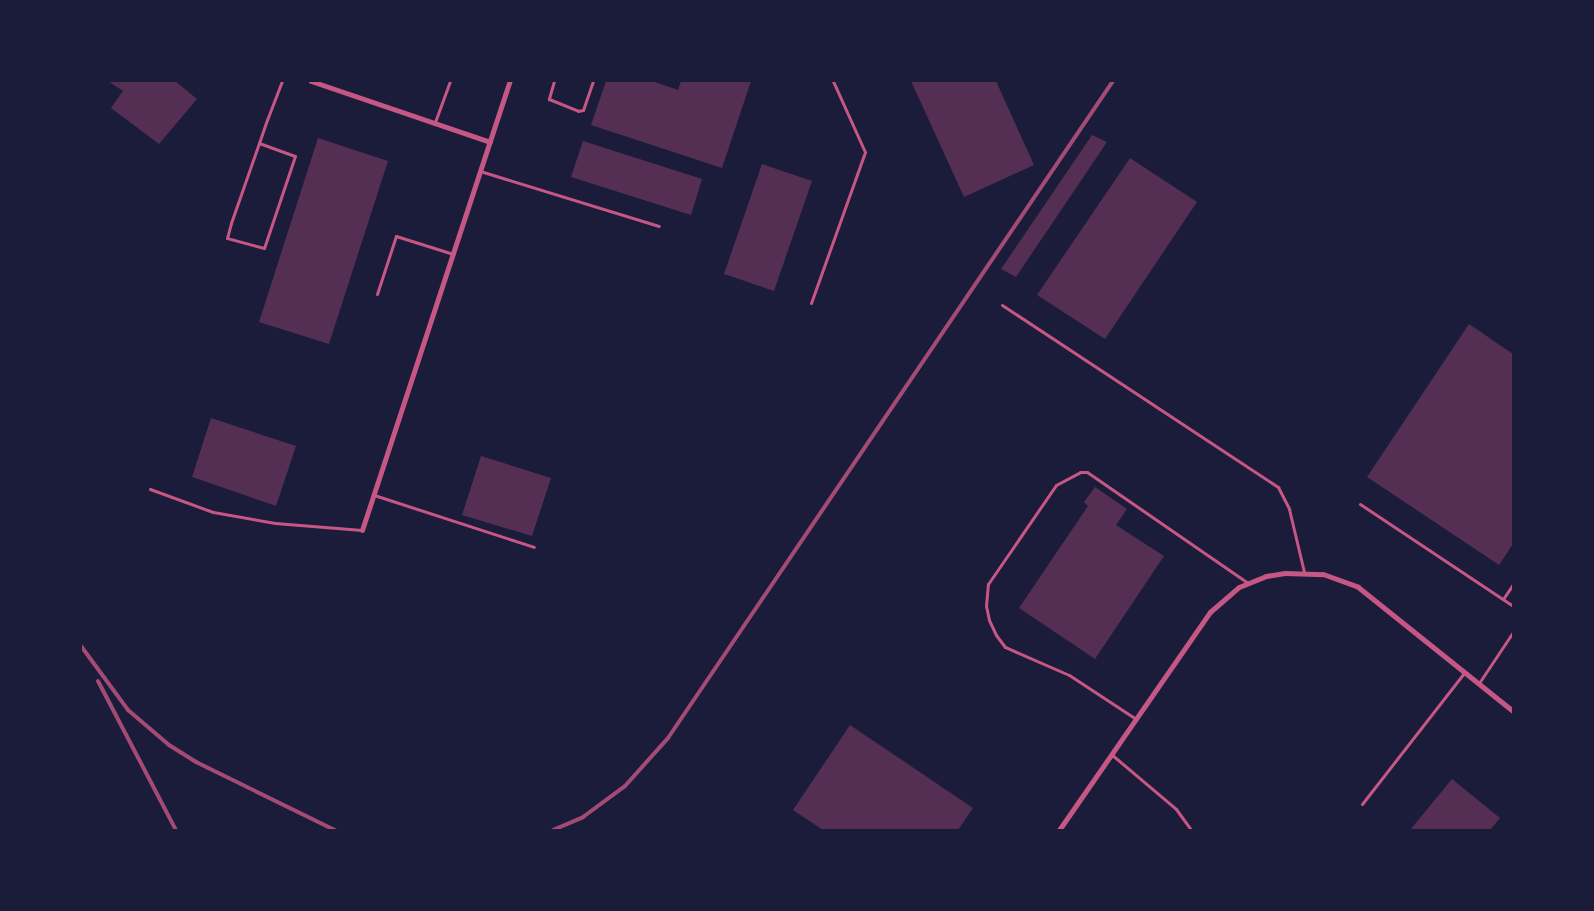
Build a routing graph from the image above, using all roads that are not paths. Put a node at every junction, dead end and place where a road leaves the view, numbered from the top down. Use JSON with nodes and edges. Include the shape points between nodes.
{"nodes":[{"id":1,"x":282,"y":81,"type":"edge"},
{"id":2,"x":311,"y":81,"type":"edge"},
{"id":3,"x":450,"y":81,"type":"edge"},
{"id":4,"x":510,"y":81,"type":"edge"},
{"id":5,"x":555,"y":81,"type":"edge"},
{"id":6,"x":593,"y":81,"type":"edge"},
{"id":7,"x":833,"y":81,"type":"edge"},
{"id":8,"x":435,"y":124,"type":"junction"},
{"id":9,"x":490,"y":142,"type":"junction"},
{"id":10,"x":259,"y":143,"type":"junction"},
{"id":11,"x":480,"y":171,"type":"junction"},
{"id":12,"x":659,"y":226,"type":"dead end"},
{"id":13,"x":453,"y":254,"type":"junction"},
{"id":14,"x":377,"y":294,"type":"dead end"},
{"id":15,"x":811,"y":303,"type":"dead end"},
{"id":16,"x":1002,"y":305,"type":"dead end"},
{"id":17,"x":150,"y":489,"type":"dead end"},
{"id":18,"x":374,"y":495,"type":"junction"},
{"id":19,"x":1360,"y":504,"type":"dead end"},
{"id":20,"x":362,"y":530,"type":"joint"},
{"id":21,"x":534,"y":547,"type":"dead end"},
{"id":22,"x":1304,"y":572,"type":"junction"},
{"id":23,"x":1248,"y":583,"type":"junction"},
{"id":24,"x":1513,"y":584,"type":"edge"},
{"id":25,"x":1503,"y":599,"type":"junction"},
{"id":26,"x":1513,"y":606,"type":"edge"},
{"id":27,"x":1513,"y":632,"type":"edge"},
{"id":28,"x":1465,"y":671,"type":"junction"},
{"id":29,"x":1479,"y":683,"type":"junction"},
{"id":30,"x":1513,"y":711,"type":"edge"},
{"id":31,"x":1136,"y":718,"type":"junction"},
{"id":32,"x":1111,"y":754,"type":"junction"},
{"id":33,"x":1362,"y":804,"type":"dead end"},
{"id":34,"x":1059,"y":830,"type":"edge"},
{"id":35,"x":1191,"y":830,"type":"edge"}],
"edges":[{"from":1,"to":10,"type":"lane"},
{"from":2,"to":8,"type":"street"},
{"from":3,"to":8,"type":"lane"},
{"from":4,"to":9,"type":"street"},
{"from":5,"to":6,"type":"lane","via":[[549,99],[578,111],[583,110]]},
{"from":7,"to":15,"type":"lane","via":[[865,152]]},
{"from":8,"to":9,"type":"street"},
{"from":9,"to":11,"type":"street"},
{"from":10,"to":10,"type":"lane","via":[[227,238],[264,248],[295,156]]},
{"from":11,"to":12,"type":"lane"},
{"from":11,"to":13,"type":"street"},
{"from":13,"to":14,"type":"lane","via":[[396,236]]},
{"from":13,"to":18,"type":"street"},
{"from":16,"to":22,"type":"lane","via":[[1278,487],[1288,508]]},
{"from":17,"to":20,"type":"lane","via":[[213,512],[275,523]]},
{"from":18,"to":20,"type":"street"},
{"from":18,"to":21,"type":"lane"},
{"from":19,"to":25,"type":"lane"},
{"from":22,"to":23,"type":"street"},
{"from":22,"to":28,"type":"street","via":[[1341,579],[1358,587]]},
{"from":23,"to":31,"type":"street","via":[[1210,612]]},
{"from":23,"to":31,"type":"lane","via":[[1087,472],[1056,485],[988,584],[989,620],[1005,647],[1069,675]]},
{"from":24,"to":25,"type":"lane"},
{"from":25,"to":26,"type":"lane"},
{"from":27,"to":29,"type":"lane"},
{"from":28,"to":29,"type":"street"},
{"from":28,"to":33,"type":"lane"},
{"from":29,"to":30,"type":"street"},
{"from":31,"to":32,"type":"street"},
{"from":32,"to":34,"type":"street"},
{"from":32,"to":35,"type":"lane","via":[[1176,809]]}]}
